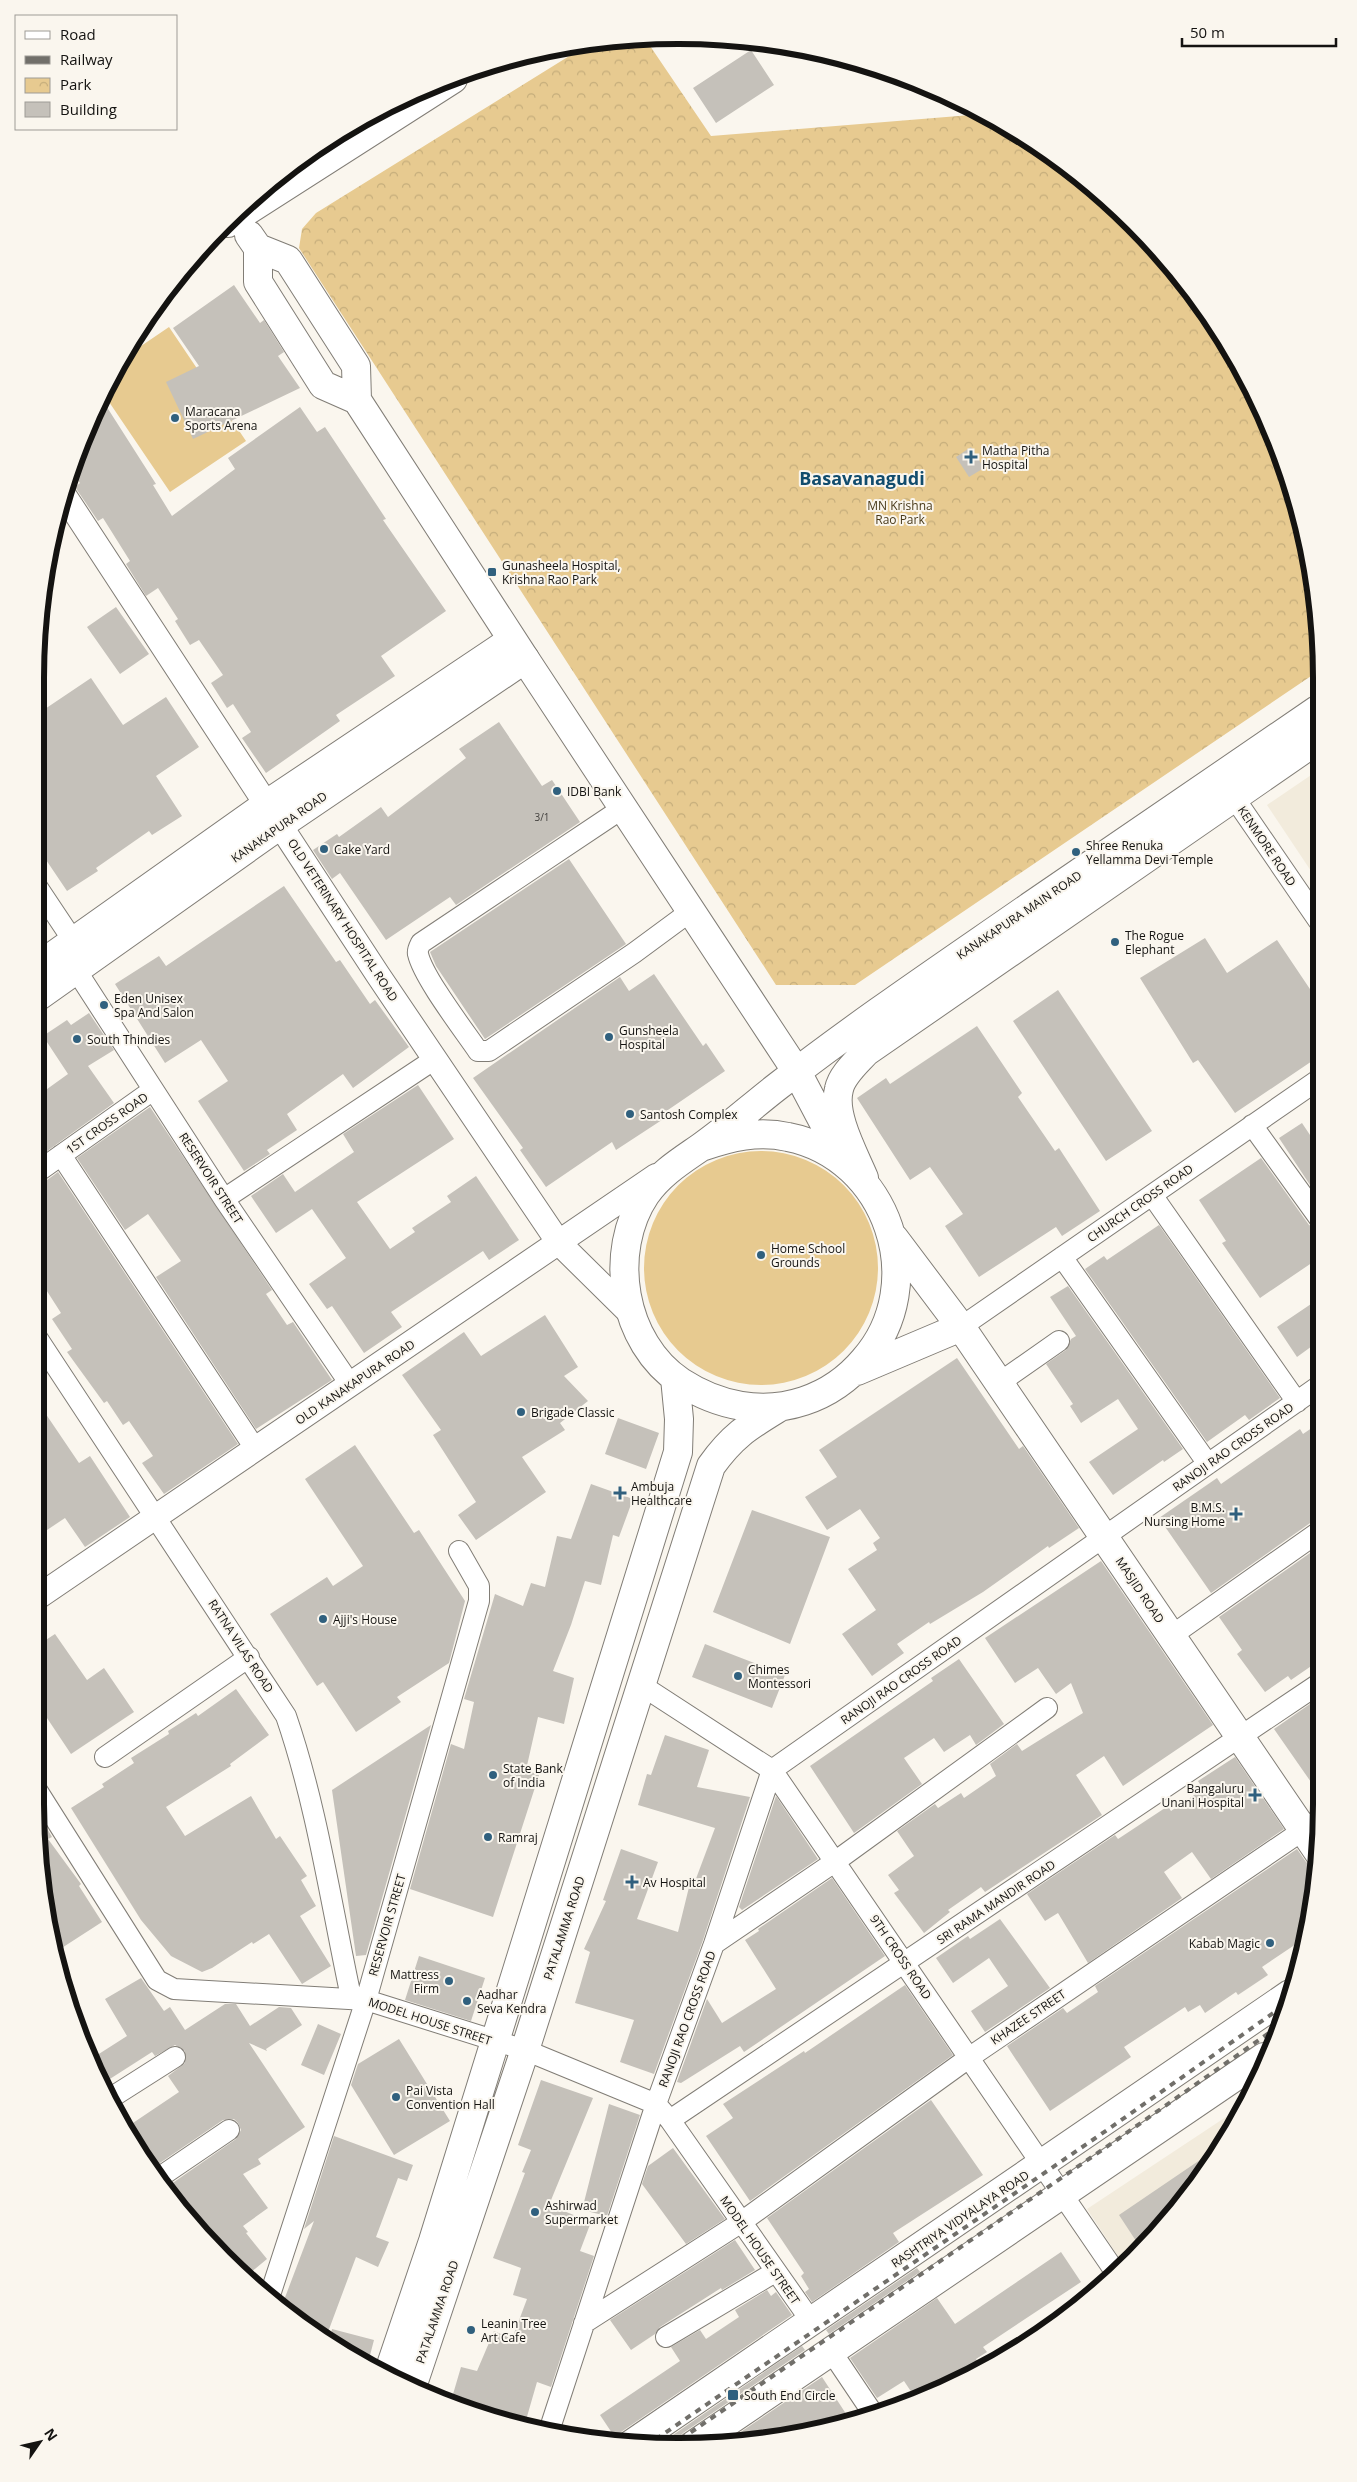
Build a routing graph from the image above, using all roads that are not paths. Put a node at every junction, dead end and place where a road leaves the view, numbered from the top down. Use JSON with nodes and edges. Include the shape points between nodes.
{"nodes":[{"id":1,"x":424,"y":97,"type":"edge"},
{"id":2,"x":259,"y":202,"type":"edge"},
{"id":3,"x":238,"y":223,"type":"edge"},
{"id":4,"x":258,"y":248,"type":"junction"},
{"id":5,"x":357,"y":400,"type":"junction"},
{"id":6,"x":69,"y":502,"type":"edge"},
{"id":7,"x":518,"y":650,"type":"junction"},
{"id":8,"x":1313,"y":713,"type":"edge"},
{"id":9,"x":1313,"y":743,"type":"edge"},
{"id":10,"x":1234,"y":796,"type":"junction"},
{"id":11,"x":623,"y":808,"type":"junction"},
{"id":12,"x":274,"y":815,"type":"junction"},
{"id":13,"x":44,"y":897,"type":"edge"},
{"id":14,"x":690,"y":911,"type":"junction"},
{"id":15,"x":1313,"y":913,"type":"edge"},
{"id":16,"x":74,"y":942,"type":"junction"},
{"id":17,"x":44,"y":963,"type":"edge"},
{"id":18,"x":76,"y":970,"type":"junction"},
{"id":19,"x":44,"y":992,"type":"edge"},
{"id":20,"x":434,"y":1059,"type":"junction"},
{"id":21,"x":796,"y":1072,"type":"junction"},
{"id":22,"x":1313,"y":1083,"type":"edge"},
{"id":23,"x":154,"y":1090,"type":"junction"},
{"id":24,"x":1252,"y":1125,"type":"junction"},
{"id":25,"x":701,"y":1147,"type":"junction"},
{"id":26,"x":61,"y":1155,"type":"junction"},
{"id":27,"x":845,"y":1163,"type":"junction"},
{"id":28,"x":674,"y":1164,"type":"junction"},
{"id":29,"x":44,"y":1167,"type":"edge"},
{"id":30,"x":867,"y":1185,"type":"junction"},
{"id":31,"x":1152,"y":1195,"type":"junction"},
{"id":32,"x":224,"y":1199,"type":"junction"},
{"id":33,"x":1313,"y":1210,"type":"edge"},
{"id":34,"x":893,"y":1236,"type":"junction"},
{"id":35,"x":559,"y":1243,"type":"junction"},
{"id":36,"x":1062,"y":1257,"type":"junction"},
{"id":37,"x":631,"y":1314,"type":"junction"},
{"id":38,"x":961,"y":1327,"type":"junction"},
{"id":39,"x":1059,"y":1341,"type":"dead end"},
{"id":40,"x":44,"y":1348,"type":"edge"},
{"id":41,"x":853,"y":1373,"type":"junction"},
{"id":42,"x":675,"y":1378,"type":"junction"},
{"id":43,"x":999,"y":1383,"type":"junction"},
{"id":44,"x":350,"y":1384,"type":"junction"},
{"id":45,"x":1313,"y":1390,"type":"edge"},
{"id":46,"x":1297,"y":1402,"type":"junction"},
{"id":47,"x":780,"y":1407,"type":"junction"},
{"id":48,"x":256,"y":1450,"type":"junction"},
{"id":49,"x":1208,"y":1464,"type":"junction"},
{"id":50,"x":154,"y":1517,"type":"junction"},
{"id":51,"x":1313,"y":1536,"type":"edge"},
{"id":52,"x":1104,"y":1537,"type":"junction"},
{"id":53,"x":459,"y":1551,"type":"dead end"},
{"id":54,"x":44,"y":1593,"type":"edge"},
{"id":55,"x":1171,"y":1636,"type":"junction"},
{"id":56,"x":249,"y":1657,"type":"junction"},
{"id":57,"x":641,"y":1685,"type":"junction"},
{"id":58,"x":1313,"y":1688,"type":"edge"},
{"id":59,"x":1048,"y":1708,"type":"dead end"},
{"id":60,"x":1240,"y":1738,"type":"junction"},
{"id":61,"x":105,"y":1757,"type":"dead end"},
{"id":62,"x":772,"y":1770,"type":"junction"},
{"id":63,"x":44,"y":1801,"type":"edge"},
{"id":64,"x":1312,"y":1824,"type":"edge"},
{"id":65,"x":836,"y":1861,"type":"junction"},
{"id":66,"x":714,"y":1944,"type":"junction"},
{"id":67,"x":905,"y":1963,"type":"junction"},
{"id":68,"x":358,"y":1999,"type":"junction"},
{"id":69,"x":1283,"y":1999,"type":"edge"},
{"id":70,"x":494,"y":2042,"type":"junction"},
{"id":71,"x":525,"y":2050,"type":"junction"},
{"id":72,"x":174,"y":2057,"type":"dead end"},
{"id":73,"x":970,"y":2057,"type":"junction"},
{"id":74,"x":1258,"y":2061,"type":"edge"},
{"id":75,"x":115,"y":2095,"type":"edge"},
{"id":76,"x":656,"y":2104,"type":"junction"},
{"id":77,"x":670,"y":2120,"type":"junction"},
{"id":78,"x":229,"y":2130,"type":"dead end"},
{"id":79,"x":1042,"y":2164,"type":"junction"},
{"id":80,"x":164,"y":2174,"type":"edge"},
{"id":81,"x":1062,"y":2194,"type":"junction"},
{"id":82,"x":740,"y":2223,"type":"junction"},
{"id":83,"x":1112,"y":2267,"type":"edge"},
{"id":84,"x":775,"y":2272,"type":"junction"},
{"id":85,"x":271,"y":2290,"type":"edge"},
{"id":86,"x":811,"y":2322,"type":"junction"},
{"id":87,"x":584,"y":2323,"type":"junction"},
{"id":88,"x":666,"y":2337,"type":"dead end"},
{"id":89,"x":831,"y":2351,"type":"junction"},
{"id":90,"x":390,"y":2369,"type":"edge"},
{"id":91,"x":414,"y":2380,"type":"edge"},
{"id":92,"x":870,"y":2409,"type":"edge"},
{"id":93,"x":551,"y":2425,"type":"edge"},
{"id":94,"x":642,"y":2437,"type":"edge"},
{"id":95,"x":705,"y":2437,"type":"edge"}],
"edges":[{"from":1,"to":2,"type":"main road"},
{"from":3,"to":4,"type":"main road"},
{"from":4,"to":5,"type":"main road","via":[[288,260],[356,366]]},
{"from":4,"to":5,"type":"main road","via":[[258,282],[323,385]]},
{"from":5,"to":7,"type":"main road"},
{"from":6,"to":12,"type":"street","name":"OLD VETERINARY HOSPITAL ROAD"},
{"from":7,"to":11,"type":"main road"},
{"from":7,"to":12,"type":"main road","name":"KANAKAPURA ROAD"},
{"from":8,"to":21,"type":"main road","name":"KANAKAPURA MAIN ROAD","via":[[910,989]]},
{"from":9,"to":10,"type":"main road"},
{"from":10,"to":15,"type":"street","name":"KENMORE ROAD"},
{"from":10,"to":30,"type":"main road","via":[[866,1052],[839,1089],[838,1110]]},
{"from":11,"to":14,"type":"main road"},
{"from":11,"to":14,"type":"street","via":[[421,943],[418,949],[420,960],[436,988],[478,1051],[489,1051]]},
{"from":12,"to":16,"type":"main road","name":"KANAKAPURA ROAD"},
{"from":12,"to":18,"type":"main road","name":"KANAKAPURA ROAD"},
{"from":12,"to":20,"type":"street","name":"OLD VETERINARY HOSPITAL ROAD"},
{"from":13,"to":16,"type":"street"},
{"from":14,"to":21,"type":"main road"},
{"from":16,"to":17,"type":"main road","name":"KANAKAPURA ROAD"},
{"from":18,"to":19,"type":"main road","name":"KANAKAPURA ROAD"},
{"from":18,"to":23,"type":"street","name":"RESERVOIR STREET"},
{"from":20,"to":32,"type":"street"},
{"from":20,"to":35,"type":"street","name":"OLD VETERINARY HOSPITAL ROAD"},
{"from":21,"to":25,"type":"main road","name":"KANAKAPURA MAIN ROAD"},
{"from":21,"to":27,"type":"main road"},
{"from":22,"to":24,"type":"street","name":"CHURCH CROSS ROAD"},
{"from":23,"to":26,"type":"street","name":"1ST CROSS ROAD"},
{"from":23,"to":32,"type":"street","name":"RESERVOIR STREET"},
{"from":24,"to":31,"type":"street","name":"CHURCH CROSS ROAD"},
{"from":24,"to":33,"type":"street"},
{"from":25,"to":27,"type":"main road","via":[[730,1137],[760,1134],[790,1137],[819,1147]]},
{"from":25,"to":28,"type":"main road"},
{"from":26,"to":29,"type":"street","name":"1ST CROSS ROAD"},
{"from":26,"to":48,"type":"street"},
{"from":27,"to":30,"type":"main road"},
{"from":28,"to":35,"type":"street","name":"OLD KANAKAPURA ROAD"},
{"from":28,"to":37,"type":"main road","via":[[646,1194],[628,1232],[624,1273]]},
{"from":30,"to":34,"type":"main road"},
{"from":31,"to":36,"type":"street","name":"CHURCH CROSS ROAD"},
{"from":31,"to":46,"type":"street"},
{"from":32,"to":44,"type":"street","name":"RESERVOIR STREET"},
{"from":34,"to":38,"type":"main road","name":"MASJID ROAD"},
{"from":34,"to":41,"type":"main road","via":[[897,1266],[895,1295],[889,1317],[873,1350]]},
{"from":35,"to":37,"type":"street","name":"OLD VETERINARY HOSPITAL ROAD"},
{"from":35,"to":44,"type":"street","name":"OLD KANAKAPURA ROAD"},
{"from":36,"to":38,"type":"street","name":"CHURCH CROSS ROAD"},
{"from":36,"to":49,"type":"street"},
{"from":37,"to":42,"type":"main road","via":[[641,1338]]},
{"from":38,"to":41,"type":"main road"},
{"from":38,"to":43,"type":"main road","name":"MASJID ROAD"},
{"from":39,"to":43,"type":"street"},
{"from":40,"to":50,"type":"street","name":"RATNA VILAS ROAD"},
{"from":41,"to":47,"type":"main road","via":[[806,1401]]},
{"from":42,"to":47,"type":"main road","via":[[698,1393],[724,1403],[752,1408]]},
{"from":42,"to":70,"type":"main road","via":[[680,1419],[678,1452]]},
{"from":43,"to":52,"type":"main road","name":"MASJID ROAD"},
{"from":44,"to":48,"type":"street","name":"OLD KANAKAPURA ROAD"},
{"from":45,"to":46,"type":"street","name":"RANOJI RAO CROSS ROAD"},
{"from":46,"to":49,"type":"street","name":"RANOJI RAO CROSS ROAD"},
{"from":47,"to":57,"type":"main road","name":"PATALAMMA ROAD","via":[[730,1440],[711,1466]]},
{"from":48,"to":50,"type":"street","name":"OLD KANAKAPURA ROAD"},
{"from":49,"to":52,"type":"street","name":"RANOJI RAO CROSS ROAD"},
{"from":50,"to":54,"type":"street","name":"OLD KANAKAPURA ROAD"},
{"from":50,"to":56,"type":"street","name":"RATNA VILAS ROAD"},
{"from":51,"to":55,"type":"street"},
{"from":52,"to":55,"type":"main road","name":"MASJID ROAD"},
{"from":52,"to":62,"type":"street","name":"RANOJI RAO CROSS ROAD"},
{"from":53,"to":68,"type":"street","name":"RESERVOIR STREET","via":[[479,1586],[480,1602]]},
{"from":55,"to":60,"type":"main road","name":"MASJID ROAD"},
{"from":56,"to":61,"type":"street"},
{"from":56,"to":68,"type":"street","name":"RATNA VILAS ROAD","via":[[286,1716],[296,1745]]},
{"from":57,"to":62,"type":"street","name":"9TH CROSS ROAD"},
{"from":57,"to":71,"type":"main road","name":"PATALAMMA ROAD"},
{"from":58,"to":60,"type":"street","name":"SRI RAMA MANDIR ROAD"},
{"from":59,"to":65,"type":"street"},
{"from":60,"to":64,"type":"main road","name":"MASJID ROAD"},
{"from":60,"to":67,"type":"street","name":"SRI RAMA MANDIR ROAD"},
{"from":62,"to":65,"type":"street","name":"9TH CROSS ROAD"},
{"from":62,"to":66,"type":"street","name":"RANOJI RAO CROSS ROAD"},
{"from":63,"to":68,"type":"street","name":"MODEL HOUSE STREET","via":[[157,1980],[166,1986]]},
{"from":64,"to":73,"type":"street","name":"KHAZEE STREET"},
{"from":65,"to":66,"type":"street"},
{"from":65,"to":67,"type":"street","name":"9TH CROSS ROAD"},
{"from":66,"to":76,"type":"street","name":"RANOJI RAO CROSS ROAD"},
{"from":67,"to":73,"type":"street","name":"9TH CROSS ROAD"},
{"from":67,"to":77,"type":"street","name":"SRI RAMA MANDIR ROAD"},
{"from":68,"to":70,"type":"street","name":"MODEL HOUSE STREET"},
{"from":68,"to":85,"type":"street","name":"RESERVOIR STREET"},
{"from":69,"to":79,"type":"main road","name":"RASHTRIYA VIDYALAYA ROAD"},
{"from":70,"to":71,"type":"street","name":"MODEL HOUSE STREET"},
{"from":70,"to":90,"type":"main road"},
{"from":71,"to":76,"type":"street","name":"MODEL HOUSE STREET"},
{"from":71,"to":91,"type":"main road","name":"PATALAMMA ROAD"},
{"from":72,"to":75,"type":"street"},
{"from":73,"to":79,"type":"street","name":"9TH CROSS ROAD"},
{"from":73,"to":82,"type":"street","name":"KHAZEE STREET"},
{"from":74,"to":81,"type":"main road"},
{"from":76,"to":77,"type":"street","name":"MODEL HOUSE STREET"},
{"from":76,"to":87,"type":"street","name":"RANOJI RAO CROSS ROAD"},
{"from":77,"to":82,"type":"street","name":"MODEL HOUSE STREET"},
{"from":78,"to":80,"type":"street"},
{"from":79,"to":81,"type":"street","name":"9TH CROSS ROAD"},
{"from":79,"to":86,"type":"main road","name":"RASHTRIYA VIDYALAYA ROAD"},
{"from":81,"to":83,"type":"street","name":"9TH CROSS ROAD"},
{"from":81,"to":89,"type":"main road"},
{"from":82,"to":84,"type":"street","name":"MODEL HOUSE STREET"},
{"from":82,"to":87,"type":"street","name":"KHAZEE STREET"},
{"from":84,"to":86,"type":"street","name":"MODEL HOUSE STREET"},
{"from":84,"to":88,"type":"street"},
{"from":86,"to":94,"type":"main road","name":"RASHTRIYA VIDYALAYA ROAD"},
{"from":87,"to":93,"type":"street","name":"RANOJI RAO CROSS ROAD"},
{"from":89,"to":92,"type":"street"},
{"from":89,"to":95,"type":"main road"}]}
